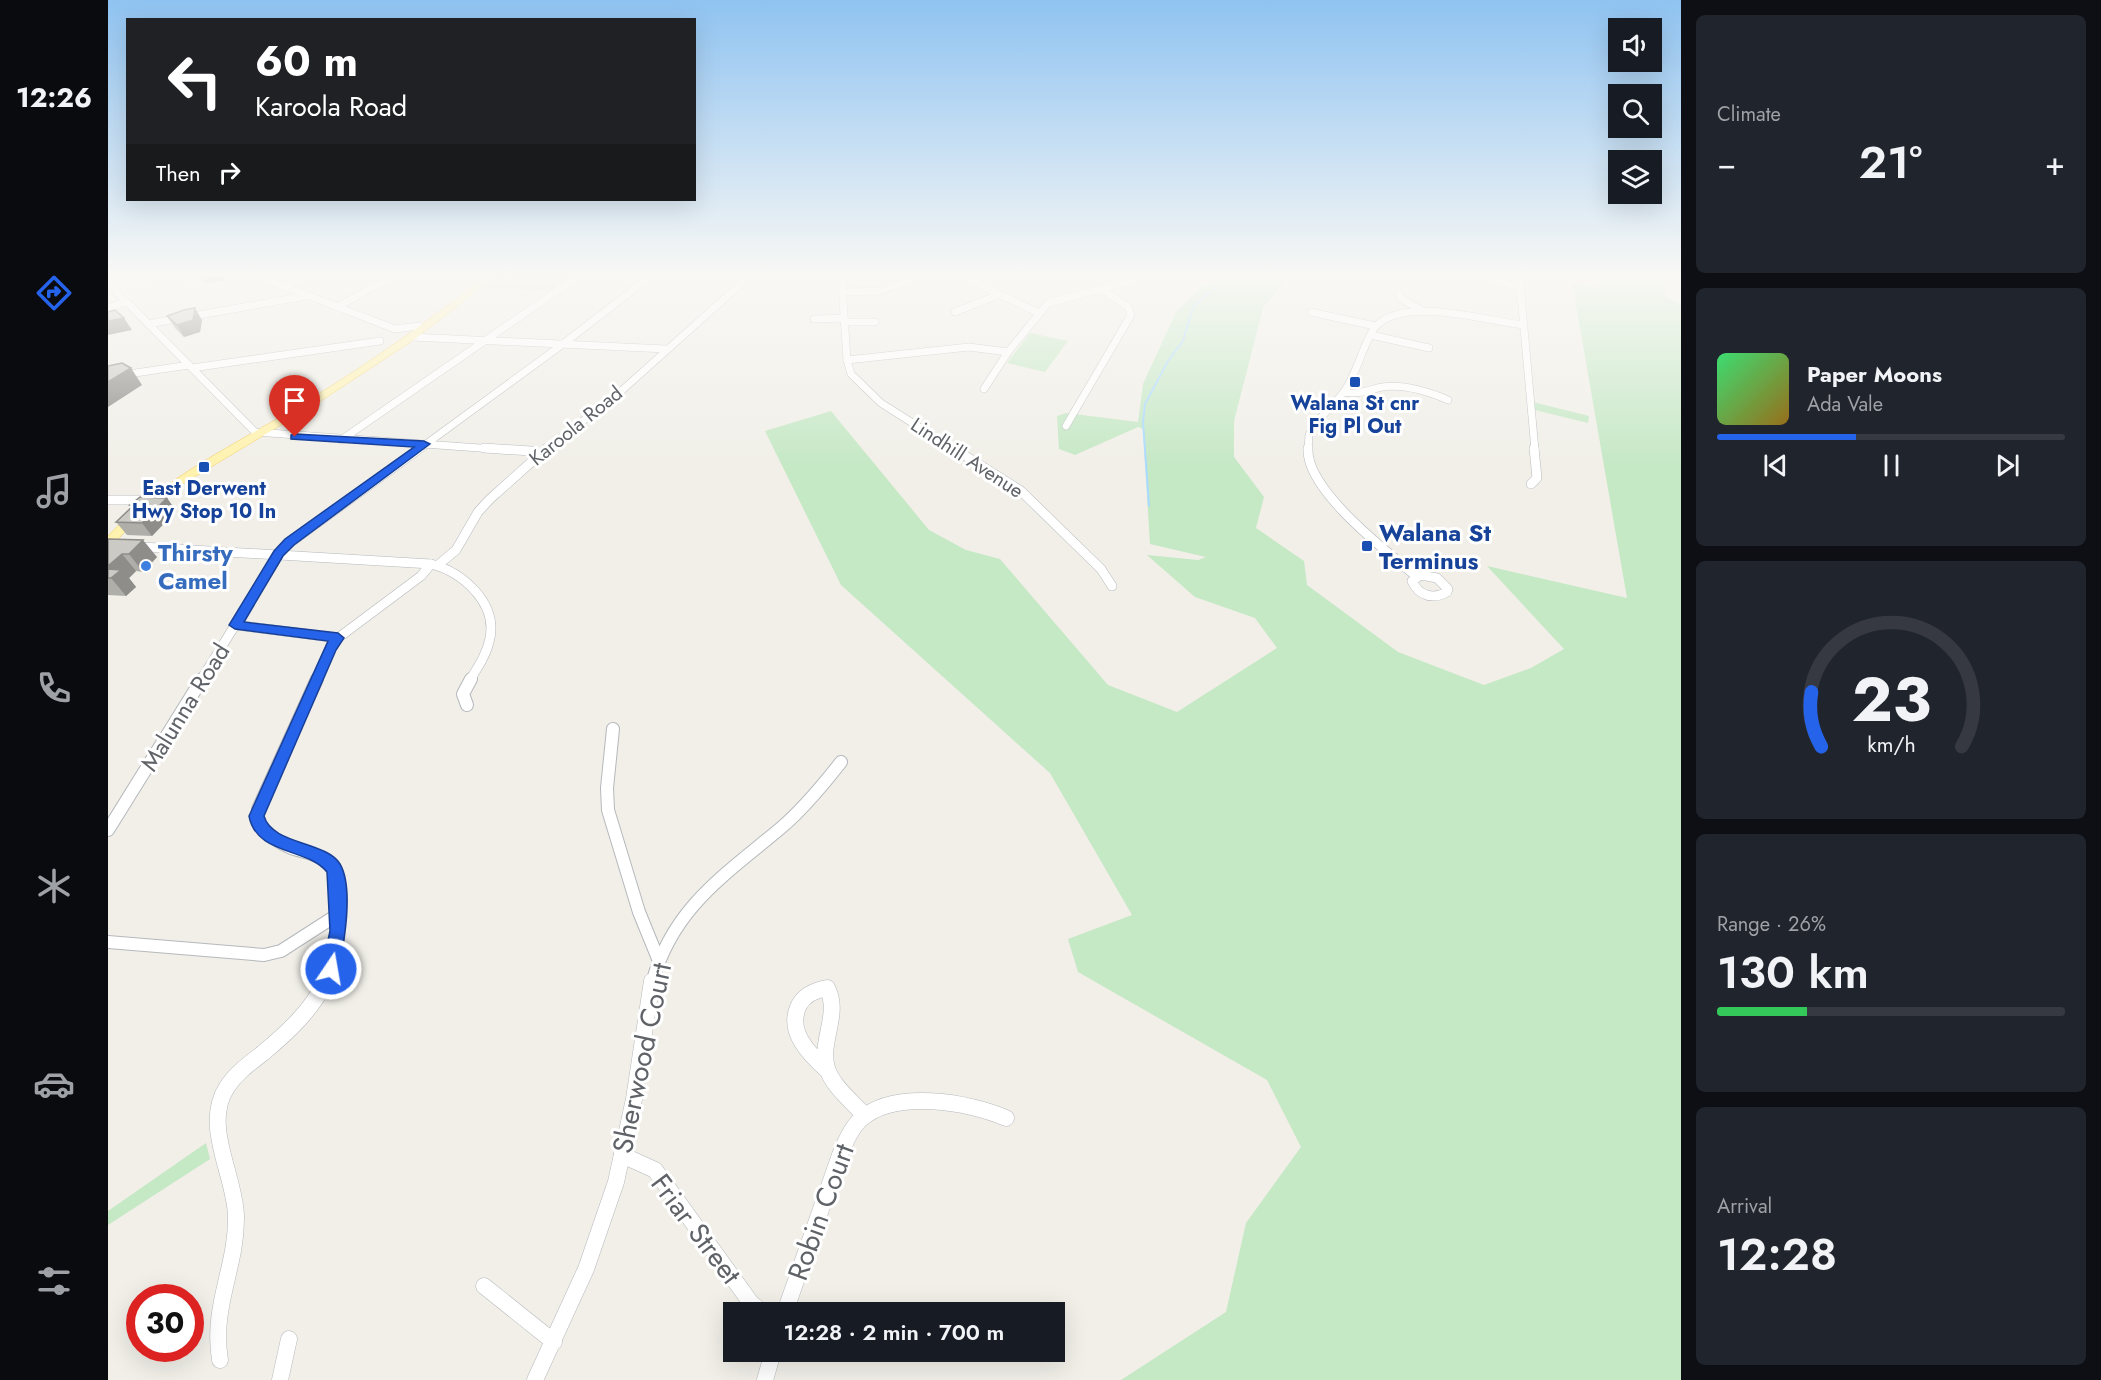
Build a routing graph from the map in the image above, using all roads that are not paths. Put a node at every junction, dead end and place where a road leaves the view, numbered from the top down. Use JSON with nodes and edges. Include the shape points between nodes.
{"nodes":[{"id":1,"x":161,"y":337,"type":"edge"},
{"id":2,"x":403,"y":337,"type":"edge"},
{"id":3,"x":412,"y":337,"type":"edge"},
{"id":4,"x":419,"y":337,"type":"edge"},
{"id":5,"x":491,"y":337,"type":"edge"},
{"id":6,"x":572,"y":337,"type":"edge"},
{"id":7,"x":679,"y":337,"type":"edge"},
{"id":8,"x":845,"y":337,"type":"edge"},
{"id":9,"x":1020,"y":337,"type":"edge"},
{"id":10,"x":1118,"y":337,"type":"edge"},
{"id":11,"x":1370,"y":337,"type":"edge"},
{"id":12,"x":1382,"y":337,"type":"edge"},
{"id":13,"x":1525,"y":337,"type":"edge"},
{"id":14,"x":399,"y":340,"type":"joint"},
{"id":15,"x":380,"y":341,"type":"dead end"},
{"id":16,"x":486,"y":341,"type":"junction"},
{"id":17,"x":563,"y":344,"type":"junction"},
{"id":18,"x":1429,"y":348,"type":"dead end"},
{"id":19,"x":666,"y":349,"type":"junction"},
{"id":20,"x":1008,"y":352,"type":"junction"},
{"id":21,"x":847,"y":360,"type":"junction"},
{"id":22,"x":190,"y":367,"type":"junction"},
{"id":23,"x":108,"y":377,"type":"edge"},
{"id":24,"x":984,"y":389,"type":"dead end"},
{"id":25,"x":1344,"y":392,"type":"junction"},
{"id":26,"x":1448,"y":400,"type":"dead end"},
{"id":27,"x":1066,"y":426,"type":"dead end"},
{"id":28,"x":258,"y":433,"type":"junction"},
{"id":29,"x":341,"y":440,"type":"junction"},
{"id":30,"x":424,"y":444,"type":"junction"},
{"id":31,"x":531,"y":451,"type":"dead end"},
{"id":32,"x":1531,"y":484,"type":"dead end"},
{"id":33,"x":108,"y":500,"type":"edge"},
{"id":34,"x":142,"y":500,"type":"junction"},
{"id":35,"x":108,"y":533,"type":"edge"},
{"id":36,"x":108,"y":544,"type":"edge"},
{"id":37,"x":279,"y":554,"type":"junction"},
{"id":38,"x":435,"y":565,"type":"junction"},
{"id":39,"x":1416,"y":576,"type":"dead end"},
{"id":40,"x":1112,"y":586,"type":"dead end"},
{"id":41,"x":235,"y":625,"type":"junction"},
{"id":42,"x":338,"y":638,"type":"junction"},
{"id":43,"x":467,"y":705,"type":"dead end"},
{"id":44,"x":613,"y":729,"type":"dead end"},
{"id":45,"x":841,"y":762,"type":"dead end"},
{"id":46,"x":108,"y":830,"type":"edge"},
{"id":47,"x":337,"y":915,"type":"junction"},
{"id":48,"x":108,"y":942,"type":"edge"},
{"id":49,"x":659,"y":961,"type":"junction"},
{"id":50,"x":827,"y":1070,"type":"junction"},
{"id":51,"x":865,"y":1116,"type":"junction"},
{"id":52,"x":1006,"y":1118,"type":"dead end"},
{"id":53,"x":622,"y":1155,"type":"junction"},
{"id":54,"x":484,"y":1286,"type":"dead end"},
{"id":55,"x":750,"y":1302,"type":"edge"},
{"id":56,"x":789,"y":1302,"type":"edge"},
{"id":57,"x":289,"y":1339,"type":"dead end"},
{"id":58,"x":554,"y":1342,"type":"junction"},
{"id":59,"x":220,"y":1360,"type":"dead end"},
{"id":60,"x":770,"y":1362,"type":"edge"},
{"id":61,"x":280,"y":1380,"type":"edge"},
{"id":62,"x":535,"y":1380,"type":"edge"},
{"id":63,"x":765,"y":1380,"type":"edge"}],
"edges":[{"from":1,"to":22,"type":"street"},
{"from":2,"to":14,"type":"main road"},
{"from":3,"to":28,"type":"main road"},
{"from":4,"to":16,"type":"street"},
{"from":5,"to":16,"type":"street"},
{"from":6,"to":17,"type":"street","name":"Malunna Road"},
{"from":7,"to":19,"type":"street","name":"Karoola Road"},
{"from":8,"to":21,"type":"street","name":"Lindhill Avenue"},
{"from":9,"to":20,"type":"street"},
{"from":10,"to":27,"type":"street"},
{"from":11,"to":25,"type":"street"},
{"from":12,"to":18,"type":"street"},
{"from":13,"to":32,"type":"street","via":[[1537,478]]},
{"from":14,"to":28,"type":"main road"},
{"from":15,"to":22,"type":"street"},
{"from":16,"to":17,"type":"street"},
{"from":16,"to":29,"type":"street"},
{"from":17,"to":19,"type":"street"},
{"from":17,"to":30,"type":"street","name":"Malunna Road"},
{"from":19,"to":38,"type":"street","name":"Karoola Road","via":[[484,504],[456,550]]},
{"from":20,"to":21,"type":"street","via":[[969,346]]},
{"from":20,"to":24,"type":"street"},
{"from":21,"to":40,"type":"street","name":"Lindhill Avenue","via":[[854,379],[871,396],[1021,491],[1101,569]]},
{"from":22,"to":23,"type":"street"},
{"from":22,"to":28,"type":"street"},
{"from":25,"to":26,"type":"street","via":[[1359,395],[1379,388],[1403,387]]},
{"from":25,"to":39,"type":"street","via":[[1309,436],[1311,467],[1332,499]]},
{"from":28,"to":29,"type":"street"},
{"from":28,"to":34,"type":"main road","via":[[174,477]]},
{"from":28,"to":36,"type":"main road","via":[[165,490],[133,516]]},
{"from":29,"to":30,"type":"street"},
{"from":30,"to":31,"type":"street"},
{"from":30,"to":37,"type":"street","name":"Malunna Road"},
{"from":33,"to":34,"type":"street"},
{"from":34,"to":35,"type":"main road"},
{"from":36,"to":37,"type":"street"},
{"from":37,"to":38,"type":"street"},
{"from":37,"to":41,"type":"street","name":"Malunna Road"},
{"from":38,"to":42,"type":"street","name":"Karoola Road"},
{"from":38,"to":43,"type":"street","via":[[460,576],[476,591],[490,624],[488,644],[463,694]]},
{"from":41,"to":42,"type":"street"},
{"from":41,"to":46,"type":"street","name":"Malunna Road"},
{"from":42,"to":47,"type":"street","name":"Karoola Road","via":[[257,816],[258,823],[285,846],[328,861],[337,878]]},
{"from":44,"to":49,"type":"street","via":[[608,810],[639,912]]},
{"from":45,"to":49,"type":"street","name":"Sherwood Court","via":[[805,805],[693,902]]},
{"from":47,"to":48,"type":"street","via":[[281,951],[264,955]]},
{"from":47,"to":59,"type":"street","name":"Karoola Road","via":[[335,950],[318,999],[291,1030],[235,1077],[220,1101],[219,1128],[236,1216],[236,1234],[217,1322]]},
{"from":49,"to":53,"type":"street","name":"Sherwood Court","via":[[646,1006],[638,1075]]},
{"from":50,"to":50,"type":"street","name":"Robin Court","via":[[804,1046],[795,1020],[802,1001],[818,989],[827,988],[832,996]]},
{"from":50,"to":51,"type":"street","name":"Robin Court"},
{"from":51,"to":52,"type":"street","name":"Robin Court","via":[[886,1107],[917,1102],[970,1104]]},
{"from":51,"to":56,"type":"street","name":"Robin Court","via":[[840,1155]]},
{"from":53,"to":55,"type":"street","name":"Friar Street","via":[[655,1170]]},
{"from":53,"to":58,"type":"street","name":"Sherwood Court","via":[[599,1230]]},
{"from":54,"to":58,"type":"street"},
{"from":57,"to":61,"type":"street"},
{"from":58,"to":62,"type":"street","name":"Sherwood Court"},
{"from":60,"to":63,"type":"street"}]}
